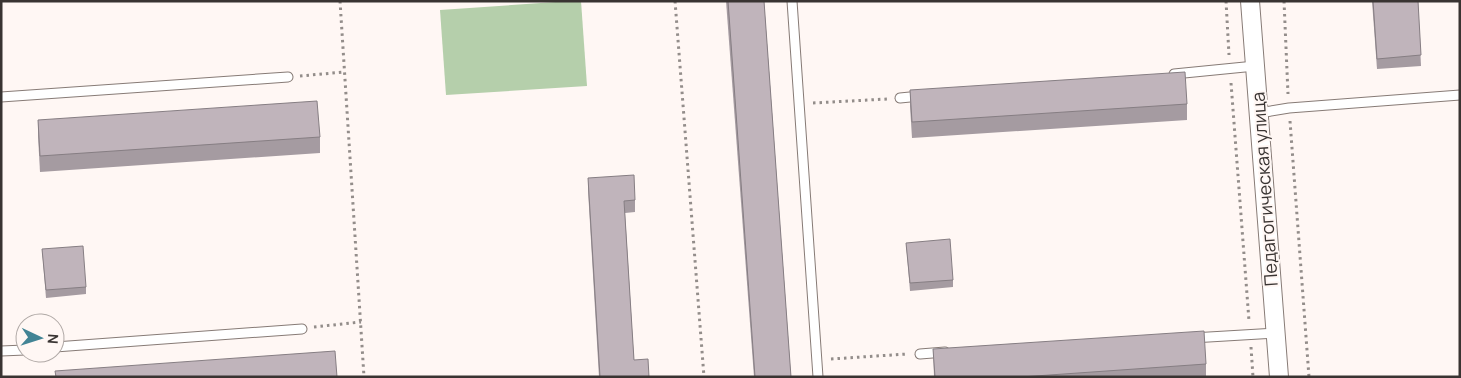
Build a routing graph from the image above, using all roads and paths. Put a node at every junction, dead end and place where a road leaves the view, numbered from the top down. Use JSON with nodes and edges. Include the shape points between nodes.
{"nodes":[{"id":1,"x":340,"y":1,"type":"edge"},
{"id":2,"x":675,"y":1,"type":"edge"},
{"id":3,"x":792,"y":1,"type":"edge"},
{"id":4,"x":1226,"y":1,"type":"edge"},
{"id":5,"x":1250,"y":1,"type":"edge"},
{"id":6,"x":1284,"y":1,"type":"edge"},
{"id":7,"x":1255,"y":66,"type":"junction"},
{"id":8,"x":1230,"y":69,"type":"junction"},
{"id":9,"x":344,"y":72,"type":"junction"},
{"id":10,"x":1162,"y":75,"type":"edge"},
{"id":11,"x":288,"y":77,"type":"joint"},
{"id":12,"x":1460,"y":95,"type":"edge"},
{"id":13,"x":929,"y":96,"type":"edge"},
{"id":14,"x":1,"y":97,"type":"edge"},
{"id":15,"x":900,"y":98,"type":"joint"},
{"id":16,"x":798,"y":104,"type":"junction"},
{"id":17,"x":1289,"y":108,"type":"junction"},
{"id":18,"x":1259,"y":113,"type":"junction"},
{"id":19,"x":361,"y":322,"type":"junction"},
{"id":20,"x":302,"y":329,"type":"joint"},
{"id":21,"x":1276,"y":333,"type":"junction"},
{"id":22,"x":1250,"y":335,"type":"junction"},
{"id":23,"x":1182,"y":339,"type":"edge"},
{"id":24,"x":65,"y":346,"type":"edge"},
{"id":25,"x":15,"y":350,"type":"edge"},
{"id":26,"x":1,"y":351,"type":"edge"},
{"id":27,"x":959,"y":351,"type":"edge"},
{"id":28,"x":920,"y":354,"type":"joint"},
{"id":29,"x":817,"y":360,"type":"junction"},
{"id":30,"x":364,"y":377,"type":"edge"},
{"id":31,"x":704,"y":377,"type":"edge"},
{"id":32,"x":818,"y":377,"type":"edge"},
{"id":33,"x":1253,"y":377,"type":"edge"},
{"id":34,"x":1279,"y":377,"type":"edge"},
{"id":35,"x":1309,"y":377,"type":"edge"}],
"edges":[{"from":1,"to":9,"type":"path"},
{"from":2,"to":31,"type":"path"},
{"from":3,"to":16,"type":"lane"},
{"from":4,"to":8,"type":"path"},
{"from":5,"to":7,"type":"street","name":"Педагогическая улица"},
{"from":6,"to":17,"type":"path"},
{"from":7,"to":8,"type":"lane"},
{"from":7,"to":18,"type":"street","name":"Педагогическая улица"},
{"from":8,"to":10,"type":"lane"},
{"from":8,"to":22,"type":"path"},
{"from":9,"to":11,"type":"path"},
{"from":9,"to":19,"type":"path"},
{"from":11,"to":14,"type":"lane"},
{"from":12,"to":17,"type":"lane"},
{"from":13,"to":15,"type":"lane"},
{"from":15,"to":16,"type":"path"},
{"from":16,"to":29,"type":"lane"},
{"from":17,"to":18,"type":"lane"},
{"from":17,"to":35,"type":"path"},
{"from":18,"to":21,"type":"street","name":"Педагогическая улица"},
{"from":19,"to":20,"type":"path"},
{"from":19,"to":30,"type":"path"},
{"from":20,"to":24,"type":"lane"},
{"from":21,"to":22,"type":"lane"},
{"from":21,"to":34,"type":"street","name":"Педагогическая улица"},
{"from":22,"to":23,"type":"lane"},
{"from":22,"to":33,"type":"path"},
{"from":25,"to":26,"type":"lane"},
{"from":27,"to":28,"type":"lane"},
{"from":28,"to":29,"type":"path"},
{"from":29,"to":32,"type":"lane"}]}
